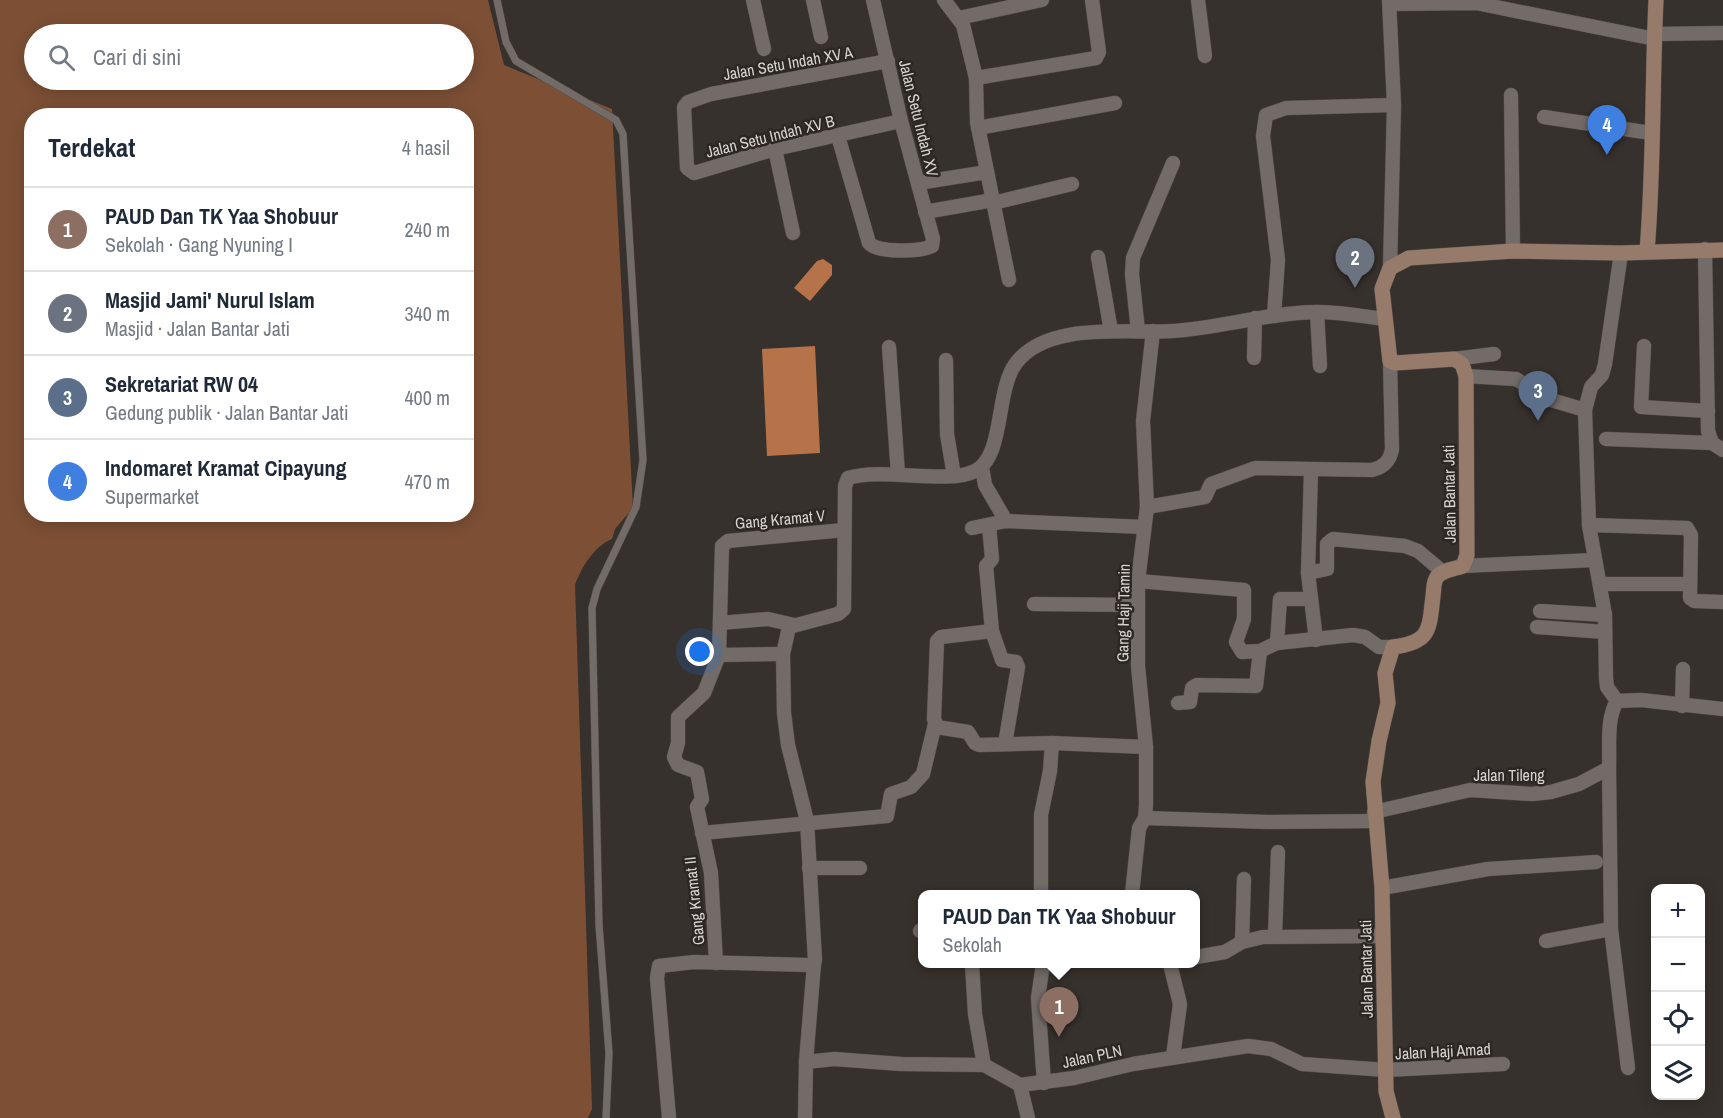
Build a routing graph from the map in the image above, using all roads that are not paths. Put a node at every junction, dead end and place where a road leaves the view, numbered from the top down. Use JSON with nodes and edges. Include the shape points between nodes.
{"nodes":[{"id":1,"x":497,"y":0,"type":"edge"},
{"id":2,"x":753,"y":0,"type":"edge"},
{"id":3,"x":813,"y":0,"type":"edge"},
{"id":4,"x":873,"y":0,"type":"edge"},
{"id":5,"x":944,"y":0,"type":"edge"},
{"id":6,"x":1092,"y":0,"type":"edge"},
{"id":7,"x":1198,"y":0,"type":"edge"},
{"id":8,"x":1656,"y":0,"type":"edge"},
{"id":9,"x":1035,"y":1,"type":"edge"},
{"id":10,"x":1390,"y":2,"type":"edge"},
{"id":11,"x":1483,"y":2,"type":"edge"},
{"id":12,"x":959,"y":18,"type":"junction"},
{"id":13,"x":1723,"y":33,"type":"edge"},
{"id":14,"x":1655,"y":36,"type":"junction"},
{"id":15,"x":821,"y":37,"type":"dead end"},
{"id":16,"x":764,"y":50,"type":"dead end"},
{"id":17,"x":1204,"y":56,"type":"dead end"},
{"id":18,"x":888,"y":62,"type":"junction"},
{"id":19,"x":976,"y":78,"type":"junction"},
{"id":20,"x":1511,"y":95,"type":"dead end"},
{"id":21,"x":694,"y":99,"type":"joint"},
{"id":22,"x":1115,"y":103,"type":"dead end"},
{"id":23,"x":1394,"y":105,"type":"junction"},
{"id":24,"x":1544,"y":117,"type":"dead end"},
{"id":25,"x":901,"y":121,"type":"junction"},
{"id":26,"x":978,"y":128,"type":"junction"},
{"id":27,"x":1650,"y":133,"type":"junction"},
{"id":28,"x":838,"y":136,"type":"junction"},
{"id":29,"x":775,"y":149,"type":"junction"},
{"id":30,"x":1173,"y":163,"type":"dead end"},
{"id":31,"x":987,"y":172,"type":"junction"},
{"id":32,"x":918,"y":183,"type":"junction"},
{"id":33,"x":1072,"y":184,"type":"dead end"},
{"id":34,"x":993,"y":201,"type":"junction"},
{"id":35,"x":925,"y":212,"type":"junction"},
{"id":36,"x":793,"y":233,"type":"dead end"},
{"id":37,"x":1705,"y":249,"type":"junction"},
{"id":38,"x":1723,"y":250,"type":"edge"},
{"id":39,"x":1513,"y":251,"type":"junction"},
{"id":40,"x":1647,"y":251,"type":"junction"},
{"id":41,"x":1621,"y":253,"type":"junction"},
{"id":42,"x":1098,"y":257,"type":"dead end"},
{"id":43,"x":1390,"y":268,"type":"junction"},
{"id":44,"x":1009,"y":280,"type":"dead end"},
{"id":45,"x":1317,"y":312,"type":"junction"},
{"id":46,"x":1274,"y":316,"type":"junction"},
{"id":47,"x":1255,"y":318,"type":"junction"},
{"id":48,"x":1384,"y":318,"type":"junction"},
{"id":49,"x":1111,"y":331,"type":"junction"},
{"id":50,"x":1138,"y":331,"type":"junction"},
{"id":51,"x":1153,"y":331,"type":"junction"},
{"id":52,"x":1644,"y":346,"type":"dead end"},
{"id":53,"x":889,"y":347,"type":"dead end"},
{"id":54,"x":1494,"y":354,"type":"dead end"},
{"id":55,"x":1254,"y":358,"type":"dead end"},
{"id":56,"x":1454,"y":359,"type":"junction"},
{"id":57,"x":946,"y":360,"type":"dead end"},
{"id":58,"x":1390,"y":361,"type":"junction"},
{"id":59,"x":1320,"y":366,"type":"dead end"},
{"id":60,"x":1466,"y":376,"type":"junction"},
{"id":61,"x":1585,"y":410,"type":"junction"},
{"id":62,"x":1708,"y":411,"type":"junction"},
{"id":63,"x":1606,"y":439,"type":"dead end"},
{"id":64,"x":1718,"y":447,"type":"edge"},
{"id":65,"x":982,"y":467,"type":"junction"},
{"id":66,"x":1311,"y":471,"type":"junction"},
{"id":67,"x":898,"y":474,"type":"junction"},
{"id":68,"x":954,"y":476,"type":"junction"},
{"id":69,"x":1147,"y":507,"type":"junction"},
{"id":70,"x":1006,"y":521,"type":"junction"},
{"id":71,"x":989,"y":525,"type":"junction"},
{"id":72,"x":1589,"y":525,"type":"junction"},
{"id":73,"x":1144,"y":527,"type":"junction"},
{"id":74,"x":972,"y":528,"type":"dead end"},
{"id":75,"x":844,"y":530,"type":"junction"},
{"id":76,"x":722,"y":546,"type":"joint"},
{"id":77,"x":1594,"y":560,"type":"junction"},
{"id":78,"x":1463,"y":566,"type":"junction"},
{"id":79,"x":1443,"y":572,"type":"junction"},
{"id":80,"x":1308,"y":573,"type":"junction"},
{"id":81,"x":1138,"y":580,"type":"junction"},
{"id":82,"x":1601,"y":584,"type":"junction"},
{"id":83,"x":1689,"y":584,"type":"junction"},
{"id":84,"x":1310,"y":599,"type":"junction"},
{"id":85,"x":1723,"y":602,"type":"edge"},
{"id":86,"x":1034,"y":603,"type":"dead end"},
{"id":87,"x":1138,"y":605,"type":"junction"},
{"id":88,"x":1540,"y":611,"type":"dead end"},
{"id":89,"x":1605,"y":615,"type":"junction"},
{"id":90,"x":720,"y":623,"type":"junction"},
{"id":91,"x":794,"y":625,"type":"junction"},
{"id":92,"x":1536,"y":627,"type":"dead end"},
{"id":93,"x":992,"y":631,"type":"junction"},
{"id":94,"x":1605,"y":632,"type":"junction"},
{"id":95,"x":1316,"y":640,"type":"junction"},
{"id":96,"x":1277,"y":643,"type":"junction"},
{"id":97,"x":1393,"y":647,"type":"junction"},
{"id":98,"x":1260,"y":651,"type":"junction"},
{"id":99,"x":783,"y":654,"type":"junction"},
{"id":100,"x":719,"y":655,"type":"junction"},
{"id":101,"x":1683,"y":669,"type":"dead end"},
{"id":102,"x":1617,"y":701,"type":"junction"},
{"id":103,"x":1178,"y":703,"type":"dead end"},
{"id":104,"x":1682,"y":706,"type":"junction"},
{"id":105,"x":1723,"y":709,"type":"edge"},
{"id":106,"x":935,"y":724,"type":"junction"},
{"id":107,"x":1052,"y":743,"type":"junction"},
{"id":108,"x":1005,"y":744,"type":"junction"},
{"id":109,"x":1146,"y":747,"type":"junction"},
{"id":110,"x":1609,"y":768,"type":"junction"},
{"id":111,"x":1375,"y":816,"type":"junction"},
{"id":112,"x":1145,"y":818,"type":"junction"},
{"id":113,"x":807,"y":821,"type":"junction"},
{"id":114,"x":702,"y":833,"type":"junction"},
{"id":115,"x":1278,"y":852,"type":"dead end"},
{"id":116,"x":1596,"y":862,"type":"dead end"},
{"id":117,"x":808,"y":868,"type":"junction"},
{"id":118,"x":860,"y":868,"type":"dead end"},
{"id":119,"x":1244,"y":879,"type":"dead end"},
{"id":120,"x":1382,"y":888,"type":"junction"},
{"id":121,"x":1041,"y":890,"type":"edge"},
{"id":122,"x":1132,"y":890,"type":"edge"},
{"id":123,"x":1611,"y":929,"type":"junction"},
{"id":124,"x":1275,"y":936,"type":"junction"},
{"id":125,"x":1383,"y":936,"type":"junction"},
{"id":126,"x":1546,"y":940,"type":"dead end"},
{"id":127,"x":1242,"y":942,"type":"junction"},
{"id":128,"x":1200,"y":956,"type":"edge"},
{"id":129,"x":716,"y":963,"type":"junction"},
{"id":130,"x":814,"y":964,"type":"junction"},
{"id":131,"x":972,"y":968,"type":"edge"},
{"id":132,"x":1042,"y":968,"type":"edge"},
{"id":133,"x":1171,"y":968,"type":"edge"},
{"id":134,"x":1173,"y":1057,"type":"junction"},
{"id":135,"x":806,"y":1062,"type":"junction"},
{"id":136,"x":1503,"y":1064,"type":"dead end"},
{"id":137,"x":984,"y":1065,"type":"junction"},
{"id":138,"x":1628,"y":1068,"type":"dead end"},
{"id":139,"x":1386,"y":1070,"type":"junction"},
{"id":140,"x":1044,"y":1083,"type":"junction"},
{"id":141,"x":1020,"y":1085,"type":"junction"},
{"id":142,"x":606,"y":1118,"type":"edge"},
{"id":143,"x":669,"y":1118,"type":"edge"},
{"id":144,"x":805,"y":1118,"type":"edge"},
{"id":145,"x":1028,"y":1118,"type":"edge"},
{"id":146,"x":1393,"y":1118,"type":"edge"}],
"edges":[{"from":1,"to":142,"type":"lane","via":[[506,42],[516,61],[616,120],[623,134],[643,460],[636,507],[597,589],[592,608],[599,925],[609,1053]]},
{"from":2,"to":16,"type":"street"},
{"from":3,"to":15,"type":"street"},
{"from":4,"to":18,"type":"street","name":"Jalan Setu Indah XV"},
{"from":5,"to":12,"type":"street"},
{"from":6,"to":19,"type":"street","via":[[1100,52],[1096,58]]},
{"from":7,"to":17,"type":"street"},
{"from":8,"to":14,"type":"street"},
{"from":9,"to":12,"type":"street"},
{"from":10,"to":11,"type":"street"},
{"from":10,"to":23,"type":"street"},
{"from":11,"to":14,"type":"street"},
{"from":12,"to":19,"type":"street"},
{"from":13,"to":14,"type":"street"},
{"from":14,"to":27,"type":"street"},
{"from":18,"to":21,"type":"street","name":"Jalan Setu Indah XV A"},
{"from":18,"to":25,"type":"street","name":"Jalan Setu Indah XV"},
{"from":19,"to":26,"type":"street"},
{"from":20,"to":39,"type":"street"},
{"from":21,"to":29,"type":"street","name":"Jalan Setu Indah XV B","via":[[684,107],[690,172]]},
{"from":22,"to":26,"type":"street"},
{"from":23,"to":43,"type":"street"},
{"from":23,"to":46,"type":"street","via":[[1286,108],[1266,115],[1263,136],[1278,261]]},
{"from":24,"to":27,"type":"street"},
{"from":25,"to":28,"type":"street","name":"Jalan Setu Indah XV B"},
{"from":25,"to":32,"type":"street","name":"Jalan Setu Indah XV"},
{"from":26,"to":31,"type":"street"},
{"from":27,"to":40,"type":"street"},
{"from":28,"to":29,"type":"street","name":"Jalan Setu Indah XV B"},
{"from":28,"to":35,"type":"street","name":"Jalan Setu Indah XV","via":[[869,243],[876,249],[926,249],[933,243]]},
{"from":29,"to":36,"type":"street"},
{"from":30,"to":50,"type":"street","via":[[1133,258]]},
{"from":31,"to":32,"type":"street"},
{"from":31,"to":34,"type":"street"},
{"from":32,"to":35,"type":"street","name":"Jalan Setu Indah XV"},
{"from":33,"to":34,"type":"street"},
{"from":34,"to":35,"type":"street"},
{"from":34,"to":44,"type":"street"},
{"from":37,"to":38,"type":"street"},
{"from":37,"to":40,"type":"street"},
{"from":37,"to":62,"type":"street"},
{"from":39,"to":41,"type":"street"},
{"from":39,"to":43,"type":"street","via":[[1409,258]]},
{"from":40,"to":41,"type":"street"},
{"from":41,"to":61,"type":"street","via":[[1605,364],[1602,375],[1591,387]]},
{"from":42,"to":49,"type":"street"},
{"from":43,"to":48,"type":"street","via":[[1382,289]]},
{"from":45,"to":46,"type":"street"},
{"from":45,"to":48,"type":"street"},
{"from":45,"to":59,"type":"street"},
{"from":46,"to":47,"type":"street"},
{"from":47,"to":51,"type":"street"},
{"from":47,"to":55,"type":"street"},
{"from":48,"to":58,"type":"street"},
{"from":49,"to":50,"type":"street"},
{"from":49,"to":65,"type":"street","via":[[1057,339],[1027,352],[1016,363],[1005,387],[993,445]]},
{"from":50,"to":51,"type":"street"},
{"from":51,"to":69,"type":"street","name":"Gang Haji Tamin","via":[[1143,421]]},
{"from":52,"to":62,"type":"street","via":[[1641,407]]},
{"from":53,"to":67,"type":"street"},
{"from":54,"to":56,"type":"street"},
{"from":56,"to":58,"type":"street"},
{"from":56,"to":60,"type":"street","via":[[1462,364]]},
{"from":57,"to":68,"type":"street","via":[[947,434]]},
{"from":58,"to":66,"type":"street","via":[[1389,460],[1372,470]]},
{"from":60,"to":61,"type":"street","via":[[1516,379],[1548,399]]},
{"from":60,"to":78,"type":"street","name":"Jalan Bantar Jati","via":[[1468,549]]},
{"from":61,"to":72,"type":"street"},
{"from":62,"to":64,"type":"street","via":[[1708,431]]},
{"from":63,"to":64,"type":"street"},
{"from":65,"to":68,"type":"street"},
{"from":65,"to":70,"type":"street","via":[[985,485]]},
{"from":66,"to":69,"type":"street","via":[[1249,469],[1211,484],[1205,497]]},
{"from":66,"to":80,"type":"street"},
{"from":67,"to":68,"type":"street"},
{"from":67,"to":75,"type":"street","via":[[848,478]]},
{"from":69,"to":73,"type":"street","name":"Gang Haji Tamin"},
{"from":70,"to":71,"type":"street"},
{"from":70,"to":73,"type":"street"},
{"from":71,"to":74,"type":"street"},
{"from":71,"to":93,"type":"street","via":[[992,559],[986,566]]},
{"from":72,"to":77,"type":"street"},
{"from":72,"to":83,"type":"street","via":[[1687,528],[1691,535]]},
{"from":73,"to":81,"type":"street","name":"Gang Haji Tamin"},
{"from":75,"to":76,"type":"street","name":"Gang Kramat V","via":[[728,541]]},
{"from":75,"to":91,"type":"street","via":[[844,609]]},
{"from":76,"to":90,"type":"street","name":"Gang Kramat II"},
{"from":77,"to":78,"type":"street"},
{"from":77,"to":82,"type":"street"},
{"from":78,"to":79,"type":"street","name":"Jalan Bantar Jati"},
{"from":79,"to":80,"type":"street","via":[[1406,546],[1333,539],[1327,544],[1327,569]]},
{"from":79,"to":97,"type":"street","via":[[1435,580],[1430,625],[1423,639]]},
{"from":80,"to":84,"type":"street"},
{"from":81,"to":87,"type":"street","name":"Gang Haji Tamin"},
{"from":81,"to":98,"type":"street","via":[[1241,588],[1246,595],[1244,619],[1236,645],[1242,652]]},
{"from":82,"to":83,"type":"street"},
{"from":82,"to":89,"type":"street"},
{"from":83,"to":85,"type":"street","via":[[1689,596],[1694,601]]},
{"from":84,"to":95,"type":"street"},
{"from":84,"to":96,"type":"street","via":[[1280,599]]},
{"from":86,"to":87,"type":"street"},
{"from":87,"to":109,"type":"street","name":"Gang Haji Tamin","via":[[1138,666]]},
{"from":88,"to":89,"type":"street"},
{"from":89,"to":94,"type":"street"},
{"from":90,"to":91,"type":"street","via":[[768,619]]},
{"from":90,"to":100,"type":"street","name":"Gang Kramat II"},
{"from":91,"to":99,"type":"street","via":[[787,630]]},
{"from":92,"to":94,"type":"street"},
{"from":93,"to":106,"type":"street","via":[[941,637],[937,641]]},
{"from":93,"to":108,"type":"street","via":[[1002,660],[1016,662],[1018,667]]},
{"from":94,"to":102,"type":"street","via":[[1607,687]]},
{"from":95,"to":96,"type":"street"},
{"from":95,"to":97,"type":"street","via":[[1353,635],[1365,637],[1379,647]]},
{"from":96,"to":98,"type":"street"},
{"from":97,"to":111,"type":"street","name":"Jalan Bantar Jati","via":[[1385,674],[1388,703],[1375,771]]},
{"from":98,"to":103,"type":"street","via":[[1256,686],[1193,686],[1191,700]]},
{"from":99,"to":100,"type":"street"},
{"from":99,"to":113,"type":"street","via":[[785,728]]},
{"from":100,"to":114,"type":"street","name":"Gang Kramat II","via":[[704,693],[678,717],[674,757],[678,765],[697,772],[702,798],[696,807]]},
{"from":101,"to":104,"type":"street"},
{"from":102,"to":104,"type":"street"},
{"from":102,"to":110,"type":"street","via":[[1610,728]]},
{"from":104,"to":105,"type":"street"},
{"from":106,"to":108,"type":"street","via":[[968,732],[977,744]]},
{"from":106,"to":113,"type":"street","via":[[923,774],[911,787],[891,794],[886,816]]},
{"from":107,"to":108,"type":"street"},
{"from":107,"to":109,"type":"street"},
{"from":107,"to":121,"type":"street","via":[[1041,815]]},
{"from":109,"to":112,"type":"street","name":"Gang Haji Tamin"},
{"from":110,"to":111,"type":"street","name":"Jalan Tileng","via":[[1579,784],[1551,792],[1457,792]]},
{"from":110,"to":123,"type":"street"},
{"from":111,"to":112,"type":"street","name":"Jalan Tileng","via":[[1268,822]]},
{"from":111,"to":120,"type":"street","name":"Jalan Bantar Jati"},
{"from":112,"to":122,"type":"street","name":"Gang Haji Tamin","via":[[1139,828]]},
{"from":113,"to":114,"type":"street"},
{"from":113,"to":117,"type":"street"},
{"from":114,"to":129,"type":"street","name":"Gang Kramat II","via":[[711,873]]},
{"from":115,"to":124,"type":"street"},
{"from":116,"to":120,"type":"street","via":[[1488,869]]},
{"from":117,"to":118,"type":"street"},
{"from":117,"to":130,"type":"street"},
{"from":119,"to":127,"type":"street"},
{"from":120,"to":125,"type":"street","name":"Jalan Bantar Jati"},
{"from":123,"to":126,"type":"street"},
{"from":123,"to":138,"type":"street"},
{"from":124,"to":125,"type":"street"},
{"from":124,"to":127,"type":"street"},
{"from":125,"to":139,"type":"street","name":"Jalan Bantar Jati"},
{"from":127,"to":128,"type":"street","via":[[1225,952]]},
{"from":129,"to":130,"type":"street"},
{"from":129,"to":143,"type":"street","via":[[672,963],[658,968]]},
{"from":130,"to":135,"type":"street"},
{"from":131,"to":137,"type":"street"},
{"from":132,"to":140,"type":"street","via":[[1038,998]]},
{"from":133,"to":134,"type":"street","via":[[1180,1004]]},
{"from":134,"to":139,"type":"street","name":"Jalan PLN","via":[[1248,1046],[1271,1049],[1302,1064]]},
{"from":134,"to":140,"type":"street","name":"Jalan PLN"},
{"from":135,"to":137,"type":"street","via":[[834,1059]]},
{"from":135,"to":144,"type":"street"},
{"from":136,"to":139,"type":"street","name":"Jalan Haji Amad"},
{"from":137,"to":141,"type":"street"},
{"from":139,"to":146,"type":"street","name":"Jalan Bantar Jati","via":[[1387,1101]]},
{"from":140,"to":141,"type":"street","name":"Jalan PLN"},
{"from":141,"to":145,"type":"street"}]}
